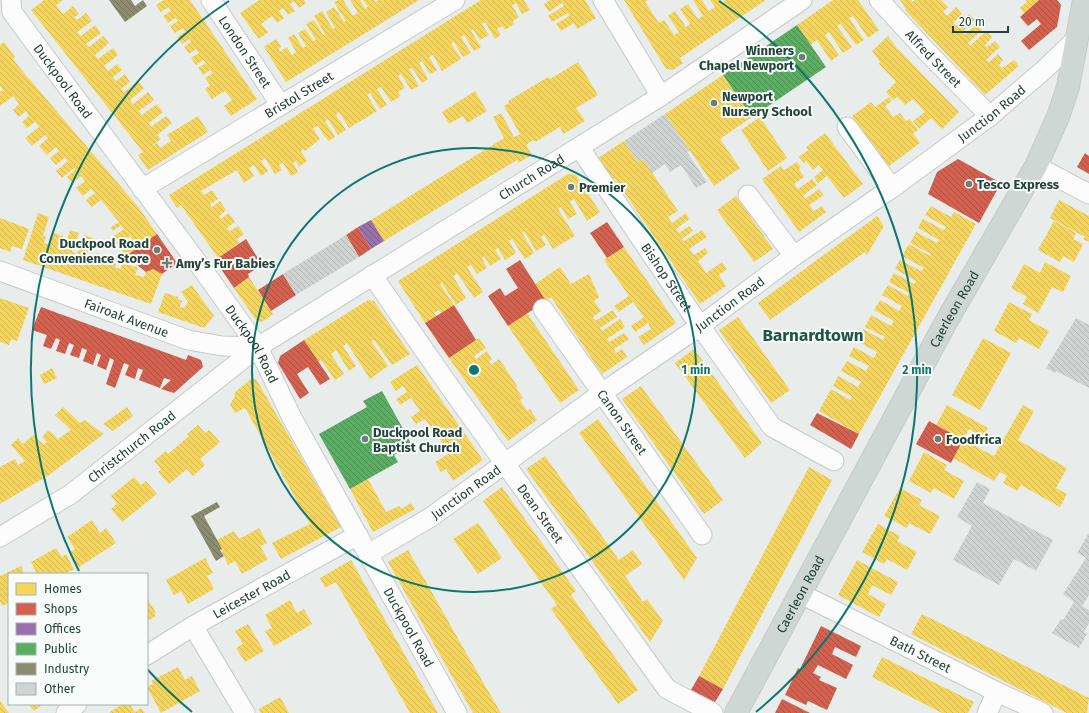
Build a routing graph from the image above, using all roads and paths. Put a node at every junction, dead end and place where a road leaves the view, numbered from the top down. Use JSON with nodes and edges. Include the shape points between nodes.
{"nodes":[{"id":1,"x":455,"y":0,"type":"edge"},
{"id":2,"x":603,"y":0,"type":"edge"},
{"id":3,"x":802,"y":0,"type":"edge"},
{"id":4,"x":880,"y":0,"type":"edge"},
{"id":5,"x":1084,"y":0,"type":"edge"},
{"id":6,"x":218,"y":3,"type":"edge"},
{"id":7,"x":8,"y":5,"type":"edge"},
{"id":8,"x":1078,"y":37,"type":"junction"},
{"id":9,"x":660,"y":96,"type":"junction"},
{"id":10,"x":280,"y":104,"type":"junction"},
{"id":11,"x":990,"y":116,"type":"junction"},
{"id":12,"x":847,"y":127,"type":"dead end"},
{"id":13,"x":579,"y":147,"type":"junction"},
{"id":14,"x":1036,"y":166,"type":"junction"},
{"id":15,"x":892,"y":188,"type":"junction"},
{"id":16,"x":142,"y":189,"type":"junction"},
{"id":17,"x":1089,"y":194,"type":"edge"},
{"id":18,"x":748,"y":195,"type":"dead end"},
{"id":19,"x":794,"y":256,"type":"junction"},
{"id":20,"x":0,"y":271,"type":"edge"},
{"id":21,"x":372,"y":275,"type":"junction"},
{"id":22,"x":543,"y":309,"type":"dead end"},
{"id":23,"x":700,"y":326,"type":"junction"},
{"id":24,"x":258,"y":347,"type":"junction"},
{"id":25,"x":602,"y":393,"type":"junction"},
{"id":26,"x":834,"y":461,"type":"dead end"},
{"id":27,"x":506,"y":464,"type":"junction"},
{"id":28,"x":358,"y":535,"type":"junction"},
{"id":29,"x":702,"y":535,"type":"dead end"},
{"id":30,"x":0,"y":537,"type":"edge"},
{"id":31,"x":368,"y":554,"type":"junction"},
{"id":32,"x":799,"y":593,"type":"junction"},
{"id":33,"x":193,"y":626,"type":"junction"},
{"id":34,"x":148,"y":654,"type":"edge"},
{"id":35,"x":997,"y":692,"type":"junction"},
{"id":36,"x":76,"y":705,"type":"edge"},
{"id":37,"x":66,"y":713,"type":"edge"},
{"id":38,"x":245,"y":713,"type":"edge"},
{"id":39,"x":457,"y":713,"type":"edge"},
{"id":40,"x":713,"y":713,"type":"edge"},
{"id":41,"x":736,"y":713,"type":"edge"},
{"id":42,"x":987,"y":713,"type":"edge"},
{"id":43,"x":1043,"y":713,"type":"edge"}],
"edges":[{"from":1,"to":10,"type":"street","name":"Bristol Street"},
{"from":2,"to":9,"type":"street"},
{"from":3,"to":9,"type":"street","name":"Church Road"},
{"from":4,"to":11,"type":"street","name":"Alfred Street"},
{"from":5,"to":8,"type":"main road","name":"Caerleon Road"},
{"from":6,"to":10,"type":"street","name":"London Street"},
{"from":7,"to":16,"type":"street","name":"Duckpool Road"},
{"from":8,"to":11,"type":"street","name":"Junction Road"},
{"from":8,"to":14,"type":"main road","name":"Caerleon Road","via":[[1063,102]]},
{"from":9,"to":13,"type":"street","name":"Church Road"},
{"from":10,"to":16,"type":"street","name":"Bristol Street"},
{"from":11,"to":15,"type":"street","name":"Junction Road"},
{"from":12,"to":15,"type":"street"},
{"from":13,"to":21,"type":"street","name":"Church Road"},
{"from":13,"to":23,"type":"street","name":"Bishop Street"},
{"from":14,"to":17,"type":"street"},
{"from":14,"to":32,"type":"main road","name":"Caerleon Road","via":[[946,322]]},
{"from":15,"to":19,"type":"street","name":"Junction Road"},
{"from":16,"to":24,"type":"street","name":"Duckpool Road"},
{"from":18,"to":19,"type":"street"},
{"from":19,"to":23,"type":"street","name":"Junction Road"},
{"from":20,"to":24,"type":"street","name":"Fairoak Avenue","via":[[188,340],[222,346]]},
{"from":21,"to":24,"type":"street","name":"Church Road"},
{"from":21,"to":27,"type":"street","name":"Dean Street"},
{"from":22,"to":25,"type":"street","name":"Canon Street"},
{"from":23,"to":25,"type":"street","name":"Junction Road"},
{"from":23,"to":26,"type":"street","name":"Bishop Street","via":[[772,427]]},
{"from":24,"to":28,"type":"street","name":"Duckpool Road","via":[[292,418]]},
{"from":24,"to":30,"type":"street","name":"Christchurch Road","via":[[71,494]]},
{"from":25,"to":27,"type":"street","name":"Junction Road"},
{"from":25,"to":29,"type":"street","name":"Canon Street"},
{"from":27,"to":31,"type":"street","name":"Junction Road","via":[[431,517]]},
{"from":27,"to":40,"type":"street","name":"Dean Street","via":[[668,689]]},
{"from":28,"to":31,"type":"street","name":"Duckpool Road"},
{"from":28,"to":33,"type":"street","name":"Leicester Road"},
{"from":31,"to":39,"type":"street","name":"Duckpool Road"},
{"from":32,"to":35,"type":"street","name":"Bath Street"},
{"from":32,"to":41,"type":"main road","name":"Caerleon Road"},
{"from":33,"to":34,"type":"street","name":"Leicester Road"},
{"from":33,"to":38,"type":"street"},
{"from":35,"to":42,"type":"street"},
{"from":35,"to":43,"type":"street","name":"Bath Street"},
{"from":36,"to":37,"type":"street"}]}
